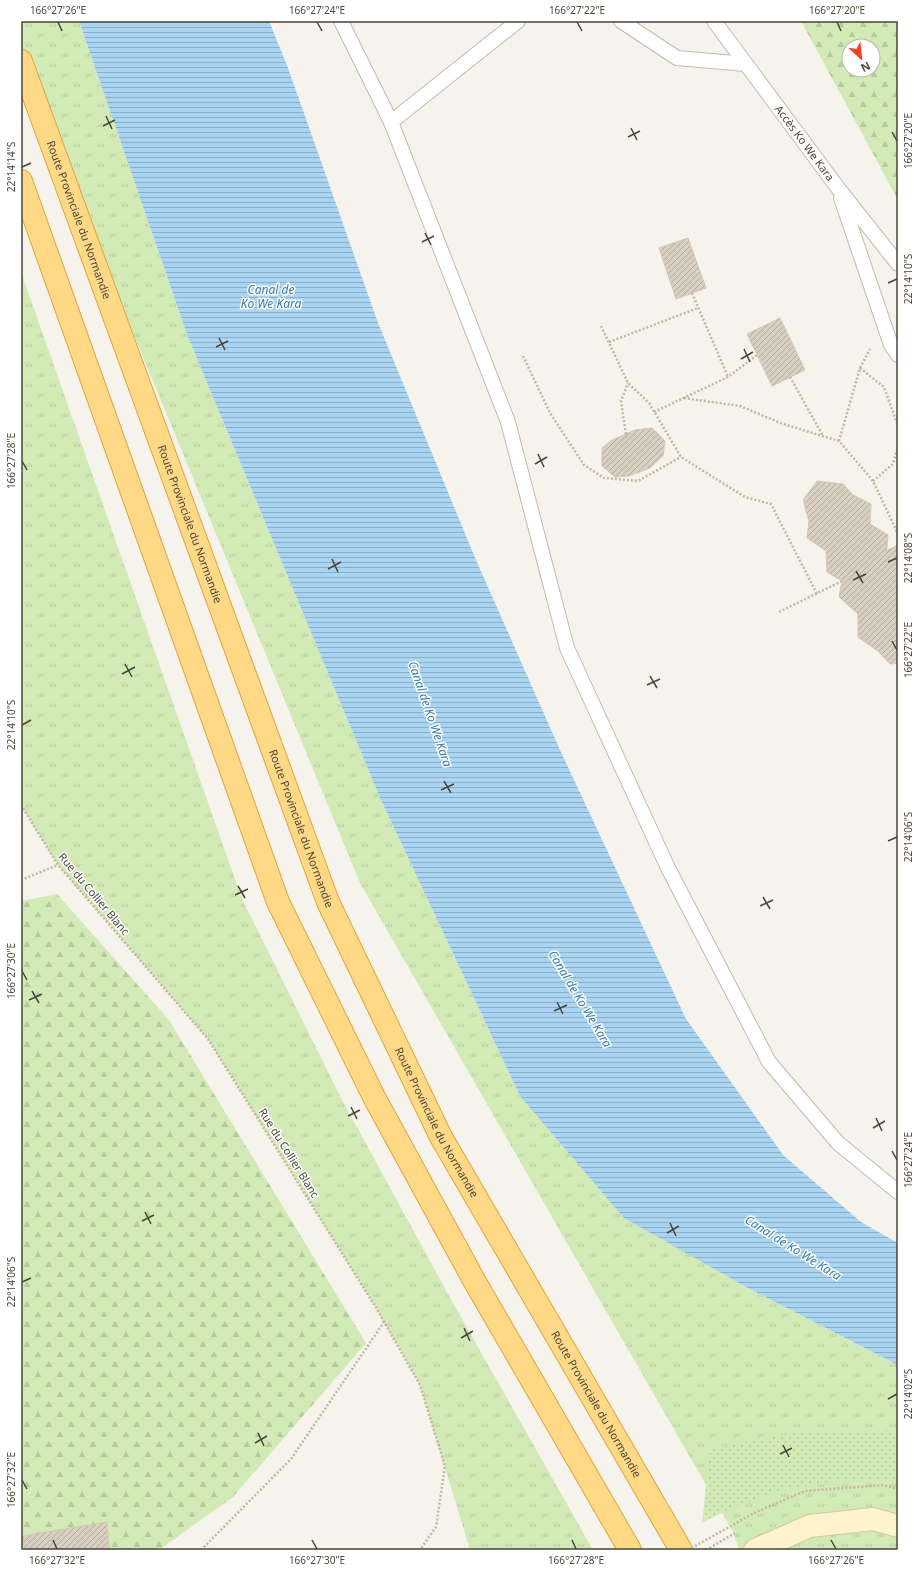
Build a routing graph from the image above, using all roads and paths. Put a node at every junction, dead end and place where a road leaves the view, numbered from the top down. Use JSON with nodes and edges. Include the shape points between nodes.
{"nodes":[{"id":1,"x":341,"y":21,"type":"edge"},
{"id":2,"x":518,"y":21,"type":"edge"},
{"id":3,"x":620,"y":21,"type":"edge"},
{"id":4,"x":714,"y":21,"type":"edge"},
{"id":5,"x":21,"y":61,"type":"edge"},
{"id":6,"x":746,"y":64,"type":"junction"},
{"id":7,"x":391,"y":122,"type":"junction"},
{"id":8,"x":21,"y":181,"type":"edge"},
{"id":9,"x":838,"y":188,"type":"junction"},
{"id":10,"x":898,"y":264,"type":"edge"},
{"id":11,"x":692,"y":293,"type":"dead end"},
{"id":12,"x":698,"y":308,"type":"junction"},
{"id":13,"x":884,"y":324,"type":"junction"},
{"id":14,"x":601,"y":326,"type":"dead end"},
{"id":15,"x":609,"y":342,"type":"junction"},
{"id":16,"x":758,"y":355,"type":"dead end"},
{"id":17,"x":898,"y":355,"type":"edge"},
{"id":18,"x":523,"y":356,"type":"dead end"},
{"id":19,"x":860,"y":368,"type":"junction"},
{"id":20,"x":728,"y":377,"type":"junction"},
{"id":21,"x":790,"y":377,"type":"dead end"},
{"id":22,"x":628,"y":383,"type":"junction"},
{"id":23,"x":684,"y":398,"type":"junction"},
{"id":24,"x":654,"y":412,"type":"junction"},
{"id":25,"x":898,"y":426,"type":"edge"},
{"id":26,"x":626,"y":434,"type":"dead end"},
{"id":27,"x":824,"y":436,"type":"junction"},
{"id":28,"x":839,"y":441,"type":"junction"},
{"id":29,"x":898,"y":446,"type":"edge"},
{"id":30,"x":681,"y":457,"type":"junction"},
{"id":31,"x":873,"y":481,"type":"junction"},
{"id":32,"x":898,"y":534,"type":"edge"},
{"id":33,"x":842,"y":581,"type":"dead end"},
{"id":34,"x":817,"y":594,"type":"dead end"},
{"id":35,"x":779,"y":612,"type":"dead end"},
{"id":36,"x":21,"y":805,"type":"edge"},
{"id":37,"x":58,"y":865,"type":"junction"},
{"id":38,"x":21,"y":880,"type":"edge"},
{"id":39,"x":898,"y":1192,"type":"edge"},
{"id":40,"x":384,"y":1322,"type":"junction"},
{"id":41,"x":898,"y":1489,"type":"edge"},
{"id":42,"x":660,"y":1515,"type":"junction"},
{"id":43,"x":898,"y":1526,"type":"edge"},
{"id":44,"x":740,"y":1531,"type":"dead end"},
{"id":45,"x":628,"y":1547,"type":"edge"},
{"id":46,"x":201,"y":1550,"type":"edge"},
{"id":47,"x":420,"y":1550,"type":"edge"},
{"id":48,"x":681,"y":1550,"type":"edge"},
{"id":49,"x":688,"y":1550,"type":"edge"},
{"id":50,"x":693,"y":1550,"type":"edge"},
{"id":51,"x":706,"y":1550,"type":"edge"},
{"id":52,"x":755,"y":1550,"type":"edge"}],
"edges":[{"from":1,"to":7,"type":"lane"},
{"from":2,"to":7,"type":"lane"},
{"from":3,"to":6,"type":"lane","via":[[677,58]]},
{"from":4,"to":6,"type":"lane","name":"Accès Ko We Kara"},
{"from":5,"to":42,"type":"highway","name":"Route Provinciale du Normandie","via":[[328,902],[441,1137]]},
{"from":6,"to":9,"type":"lane","name":"Accès Ko We Kara"},
{"from":7,"to":39,"type":"lane","via":[[508,422],[567,648],[668,868],[769,1062],[838,1143]]},
{"from":8,"to":45,"type":"highway","via":[[278,902],[374,1097],[475,1282]]},
{"from":9,"to":10,"type":"lane","name":"Accès Ko We Kara"},
{"from":9,"to":13,"type":"lane"},
{"from":11,"to":12,"type":"path"},
{"from":12,"to":15,"type":"path"},
{"from":12,"to":20,"type":"path"},
{"from":13,"to":17,"type":"lane","via":[[891,345]]},
{"from":13,"to":19,"type":"path"},
{"from":14,"to":15,"type":"path"},
{"from":15,"to":22,"type":"path"},
{"from":16,"to":20,"type":"path"},
{"from":18,"to":30,"type":"path","via":[[550,413],[584,465],[604,478],[638,481]]},
{"from":19,"to":25,"type":"path","via":[[884,387]]},
{"from":19,"to":28,"type":"path"},
{"from":20,"to":23,"type":"path"},
{"from":21,"to":27,"type":"path"},
{"from":22,"to":24,"type":"path"},
{"from":22,"to":26,"type":"path","via":[[620,401]]},
{"from":23,"to":24,"type":"path"},
{"from":23,"to":27,"type":"path","via":[[740,406],[783,424]]},
{"from":24,"to":30,"type":"path"},
{"from":27,"to":28,"type":"path"},
{"from":28,"to":31,"type":"path"},
{"from":29,"to":31,"type":"path","via":[[893,464]]},
{"from":30,"to":34,"type":"path","via":[[745,497],[770,504]]},
{"from":31,"to":32,"type":"path"},
{"from":33,"to":35,"type":"path"},
{"from":36,"to":37,"type":"path","name":"Rue du Collier Blanc"},
{"from":37,"to":38,"type":"path"},
{"from":37,"to":40,"type":"path","name":"Rue du Collier Blanc","via":[[208,1039]]},
{"from":40,"to":46,"type":"path","via":[[291,1459]]},
{"from":40,"to":47,"type":"path","name":"Rue du Collier Blanc","via":[[420,1385],[445,1466],[436,1527]]},
{"from":41,"to":49,"type":"path","bridge":true,"via":[[882,1485],[805,1491],[754,1513]]},
{"from":42,"to":48,"type":"highway","name":"Route Provinciale du Normandie"},
{"from":42,"to":50,"type":"highway"},
{"from":43,"to":52,"type":"main road","via":[[873,1519],[810,1526]]},
{"from":44,"to":51,"type":"path"}]}
